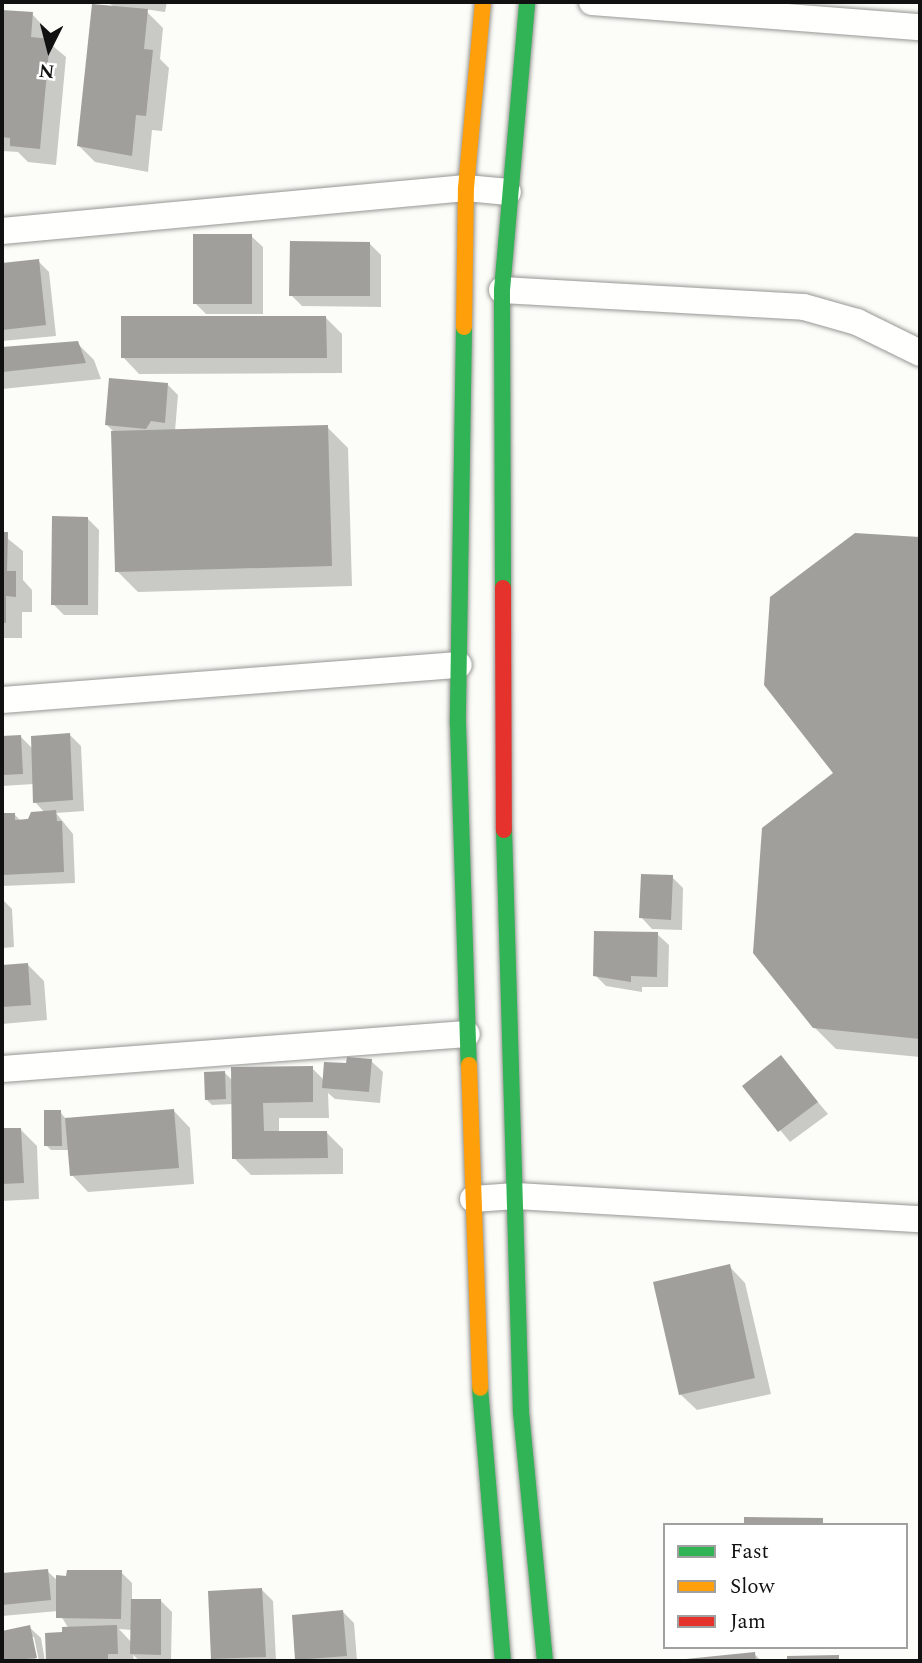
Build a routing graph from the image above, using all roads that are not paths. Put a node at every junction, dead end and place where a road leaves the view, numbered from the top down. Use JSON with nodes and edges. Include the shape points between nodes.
{"nodes":[{"id":1,"x":483,"y":2,"type":"edge"},
{"id":2,"x":527,"y":2,"type":"edge"},
{"id":3,"x":592,"y":2,"type":"edge"},
{"id":4,"x":920,"y":27,"type":"edge"},
{"id":5,"x":466,"y":188,"type":"junction"},
{"id":6,"x":508,"y":192,"type":"junction"},
{"id":7,"x":2,"y":231,"type":"edge"},
{"id":8,"x":502,"y":290,"type":"junction"},
{"id":9,"x":920,"y":353,"type":"edge"},
{"id":10,"x":459,"y":665,"type":"junction"},
{"id":11,"x":2,"y":700,"type":"edge"},
{"id":12,"x":467,"y":1034,"type":"junction"},
{"id":13,"x":2,"y":1069,"type":"edge"},
{"id":14,"x":516,"y":1196,"type":"junction"},
{"id":15,"x":473,"y":1199,"type":"junction"},
{"id":16,"x":920,"y":1219,"type":"edge"},
{"id":17,"x":503,"y":1661,"type":"edge"},
{"id":18,"x":545,"y":1661,"type":"edge"}],
"edges":[{"from":1,"to":5,"type":"main road"},
{"from":2,"to":6,"type":"main road"},
{"from":3,"to":4,"type":"street"},
{"from":5,"to":6,"type":"street"},
{"from":5,"to":7,"type":"street"},
{"from":5,"to":10,"type":"main road"},
{"from":6,"to":8,"type":"main road"},
{"from":8,"to":9,"type":"street","via":[[804,307],[857,322]]},
{"from":8,"to":14,"type":"main road","via":[[504,823]]},
{"from":10,"to":11,"type":"street"},
{"from":10,"to":12,"type":"main road"},
{"from":12,"to":13,"type":"street"},
{"from":12,"to":15,"type":"main road"},
{"from":14,"to":15,"type":"street"},
{"from":14,"to":16,"type":"street"},
{"from":14,"to":18,"type":"main road","via":[[521,1412]]},
{"from":15,"to":17,"type":"main road","via":[[478,1362]]}]}
